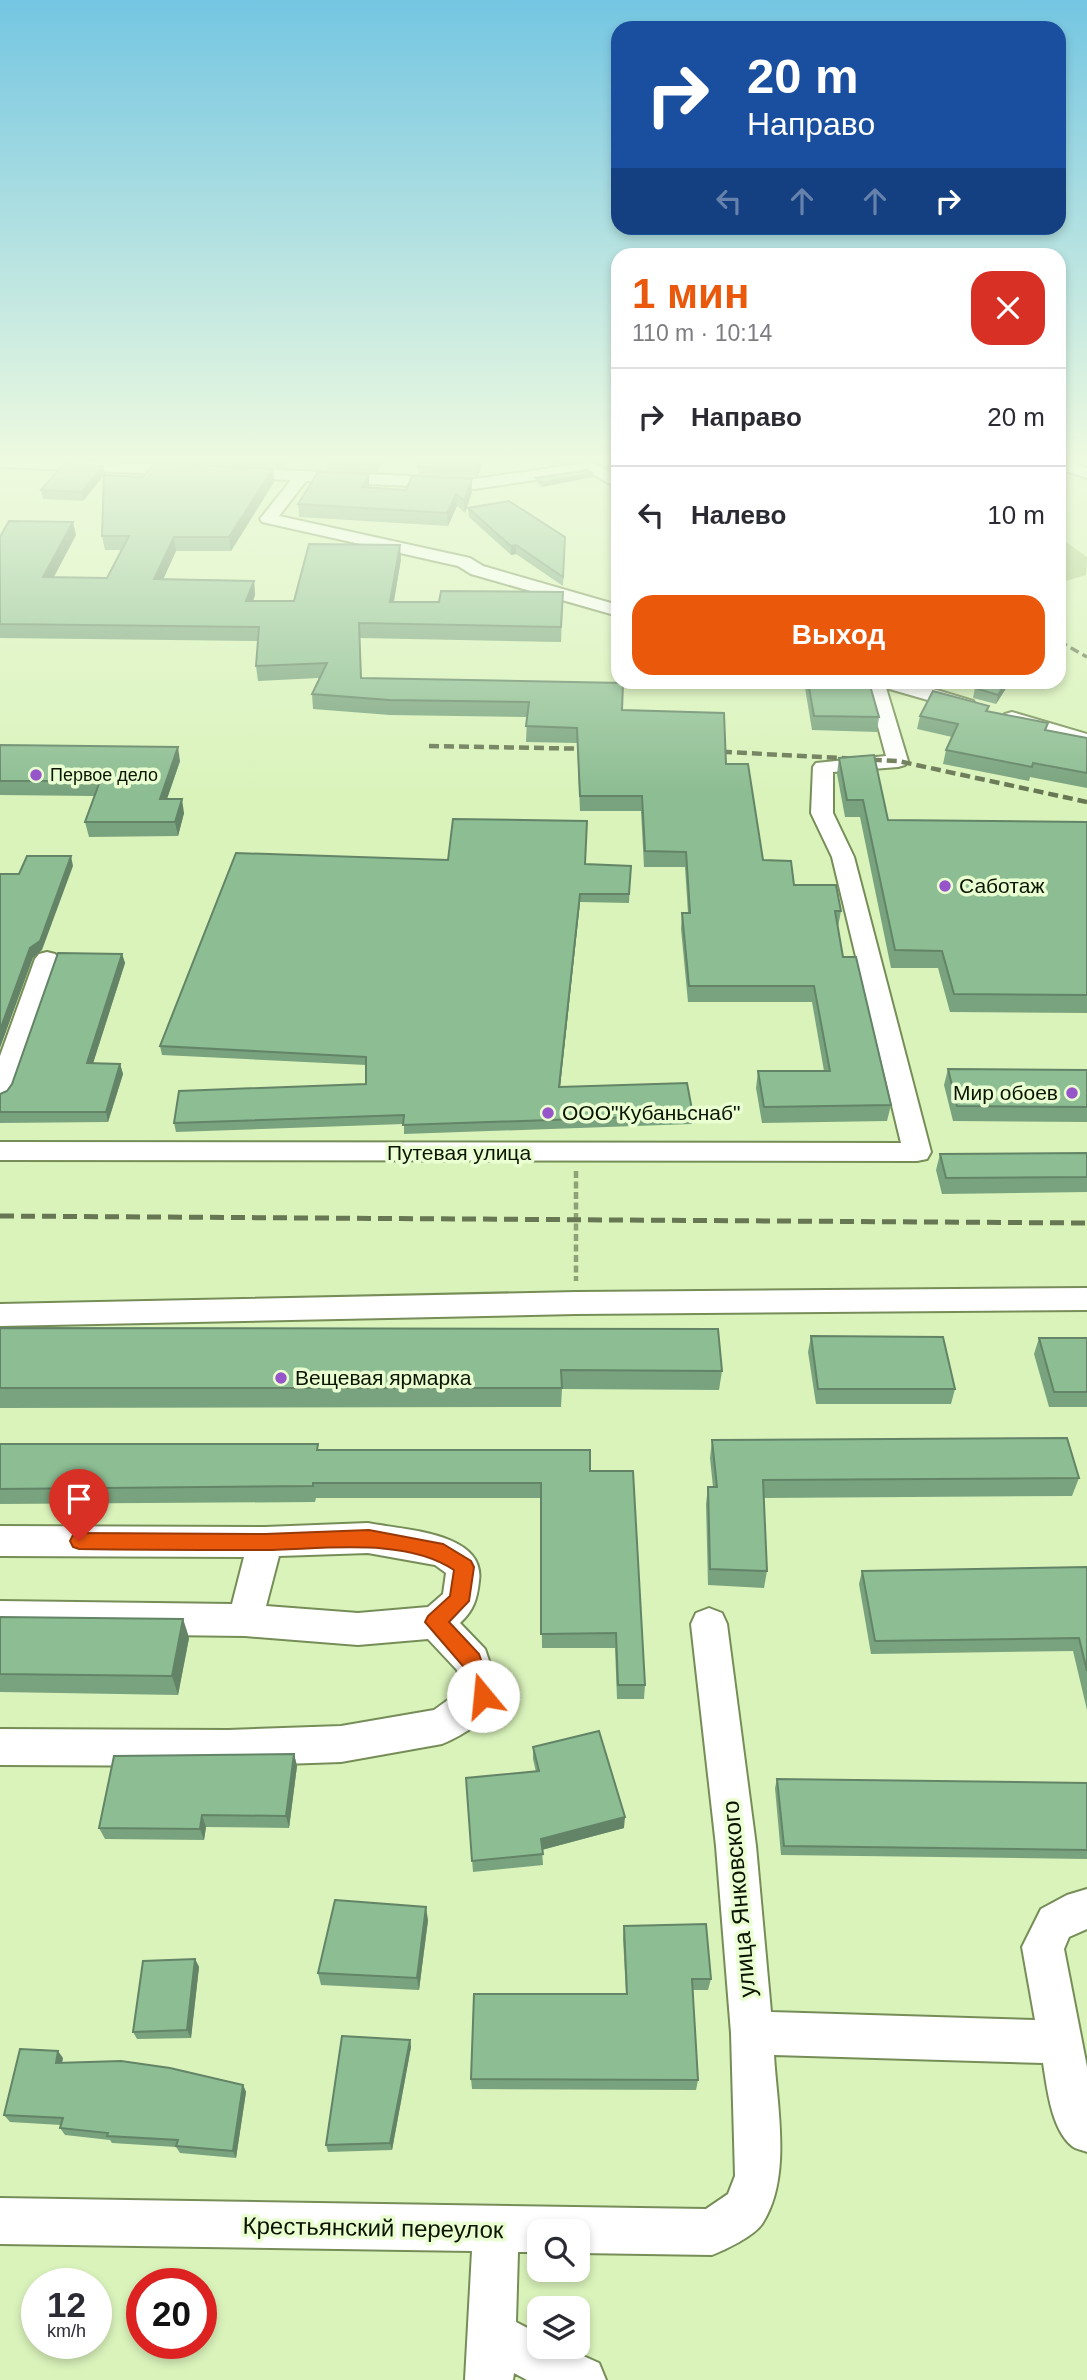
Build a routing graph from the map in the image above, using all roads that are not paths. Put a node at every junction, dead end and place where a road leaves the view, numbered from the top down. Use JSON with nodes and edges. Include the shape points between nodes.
{"nodes":[{"id":1,"x":477,"y":570,"type":"edge"},
{"id":2,"x":611,"y":609,"type":"edge"},
{"id":3,"x":877,"y":689,"type":"edge"},
{"id":4,"x":912,"y":689,"type":"edge"},
{"id":5,"x":1087,"y":740,"type":"edge"},
{"id":6,"x":47,"y":960,"type":"dead end"},
{"id":7,"x":0,"y":1093,"type":"edge"},
{"id":8,"x":0,"y":1151,"type":"edge"},
{"id":9,"x":1087,"y":1299,"type":"edge"},
{"id":10,"x":0,"y":1315,"type":"edge"},
{"id":11,"x":0,"y":1541,"type":"edge"},
{"id":12,"x":265,"y":1542,"type":"junction"},
{"id":13,"x":0,"y":1616,"type":"edge"},
{"id":14,"x":245,"y":1620,"type":"junction"},
{"id":15,"x":436,"y":1622,"type":"junction"},
{"id":16,"x":709,"y":1624,"type":"dead end"},
{"id":17,"x":0,"y":1747,"type":"edge"},
{"id":18,"x":1087,"y":1909,"type":"edge"},
{"id":19,"x":752,"y":2034,"type":"junction"},
{"id":20,"x":1061,"y":2042,"type":"junction"},
{"id":21,"x":1087,"y":2130,"type":"edge"},
{"id":22,"x":758,"y":2176,"type":"joint"},
{"id":23,"x":0,"y":2221,"type":"edge"},
{"id":24,"x":496,"y":2230,"type":"junction"},
{"id":25,"x":490,"y":2358,"type":"edge"},
{"id":26,"x":582,"y":2380,"type":"edge"}],
"edges":[{"from":1,"to":2,"type":"street"},
{"from":3,"to":8,"type":"street","name":"Путевая улица","via":[[898,761],[822,766],[822,813],[843,858],[917,1152]]},
{"from":4,"to":5,"type":"street"},
{"from":6,"to":7,"type":"street"},
{"from":9,"to":10,"type":"street","via":[[576,1303]]},
{"from":11,"to":12,"type":"street"},
{"from":12,"to":14,"type":"street"},
{"from":12,"to":15,"type":"street","via":[[369,1538],[443,1552],[464,1567],[459,1601]]},
{"from":13,"to":14,"type":"street"},
{"from":14,"to":15,"type":"street","via":[[358,1629]]},
{"from":15,"to":17,"type":"street","via":[[472,1661],[483,1696],[442,1726],[341,1744]]},
{"from":16,"to":19,"type":"street","name":"улица Янковского","via":[[736,1846]]},
{"from":18,"to":20,"type":"street","via":[[1055,1923],[1043,1947]]},
{"from":19,"to":20,"type":"street"},
{"from":19,"to":22,"type":"street","name":"улица Янковского"},
{"from":20,"to":21,"type":"street","via":[[1073,2108]]},
{"from":22,"to":24,"type":"street","name":"Крестьянский переулок","via":[[745,2210],[712,2232]]},
{"from":23,"to":24,"type":"street","name":"Крестьянский переулок"},
{"from":24,"to":25,"type":"street"},
{"from":25,"to":26,"type":"street"}]}
